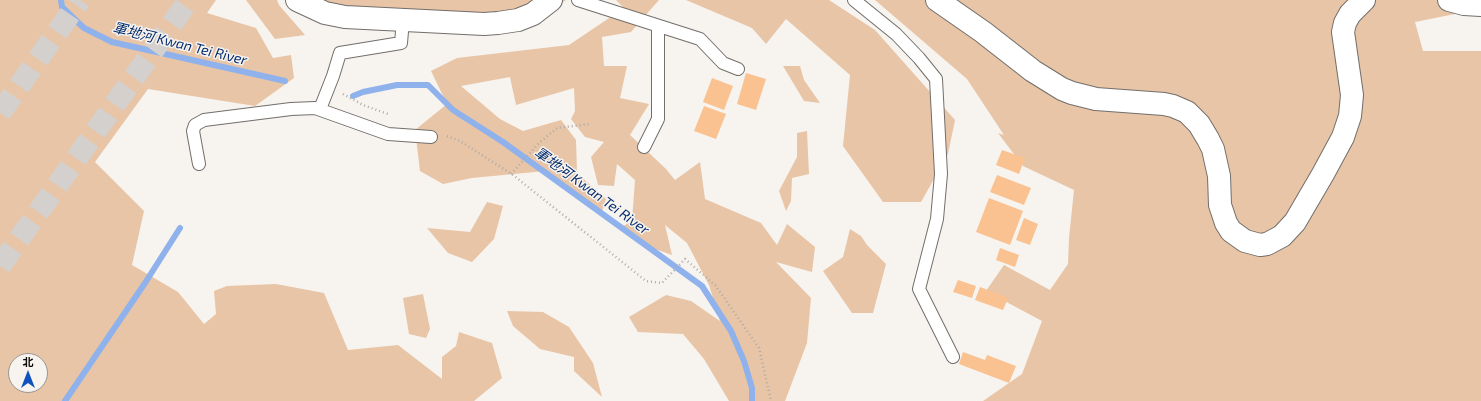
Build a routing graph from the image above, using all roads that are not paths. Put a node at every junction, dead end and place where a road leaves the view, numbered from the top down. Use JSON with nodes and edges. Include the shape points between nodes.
{"nodes":[{"id":1,"x":297,"y":0,"type":"edge"},
{"id":2,"x":551,"y":0,"type":"edge"},
{"id":3,"x":578,"y":0,"type":"edge"},
{"id":4,"x":854,"y":0,"type":"edge"},
{"id":5,"x":937,"y":0,"type":"edge"},
{"id":6,"x":1364,"y":0,"type":"edge"},
{"id":7,"x":1449,"y":0,"type":"edge"},
{"id":8,"x":1481,"y":5,"type":"edge"},
{"id":9,"x":403,"y":20,"type":"junction"},
{"id":10,"x":658,"y":26,"type":"junction"},
{"id":11,"x":738,"y":69,"type":"dead end"},
{"id":12,"x":320,"y":109,"type":"junction"},
{"id":13,"x":431,"y":137,"type":"dead end"},
{"id":14,"x":644,"y":147,"type":"dead end"},
{"id":15,"x":199,"y":164,"type":"dead end"},
{"id":16,"x":953,"y":357,"type":"dead end"}],
"edges":[{"from":1,"to":9,"type":"street","via":[[335,16]]},
{"from":2,"to":9,"type":"street","via":[[533,14],[509,22],[484,24]]},
{"from":3,"to":10,"type":"lane"},
{"from":4,"to":16,"type":"lane","via":[[896,34],[936,79],[941,174],[937,219],[919,289]]},
{"from":5,"to":6,"type":"street","via":[[1032,71],[1062,89],[1096,99],[1173,106],[1187,112],[1199,124],[1213,149],[1219,176],[1220,205],[1226,223],[1245,241],[1260,244],[1268,244],[1282,236],[1295,222],[1343,137],[1350,116],[1352,95],[1343,32],[1350,14]]},
{"from":7,"to":8,"type":"street"},
{"from":9,"to":12,"type":"lane","via":[[402,43],[340,53]]},
{"from":10,"to":11,"type":"lane","via":[[700,39],[723,63]]},
{"from":10,"to":14,"type":"lane","via":[[658,119]]},
{"from":12,"to":13,"type":"lane","via":[[388,134]]},
{"from":12,"to":15,"type":"lane","via":[[292,109],[204,120],[195,125],[193,131]]}]}
